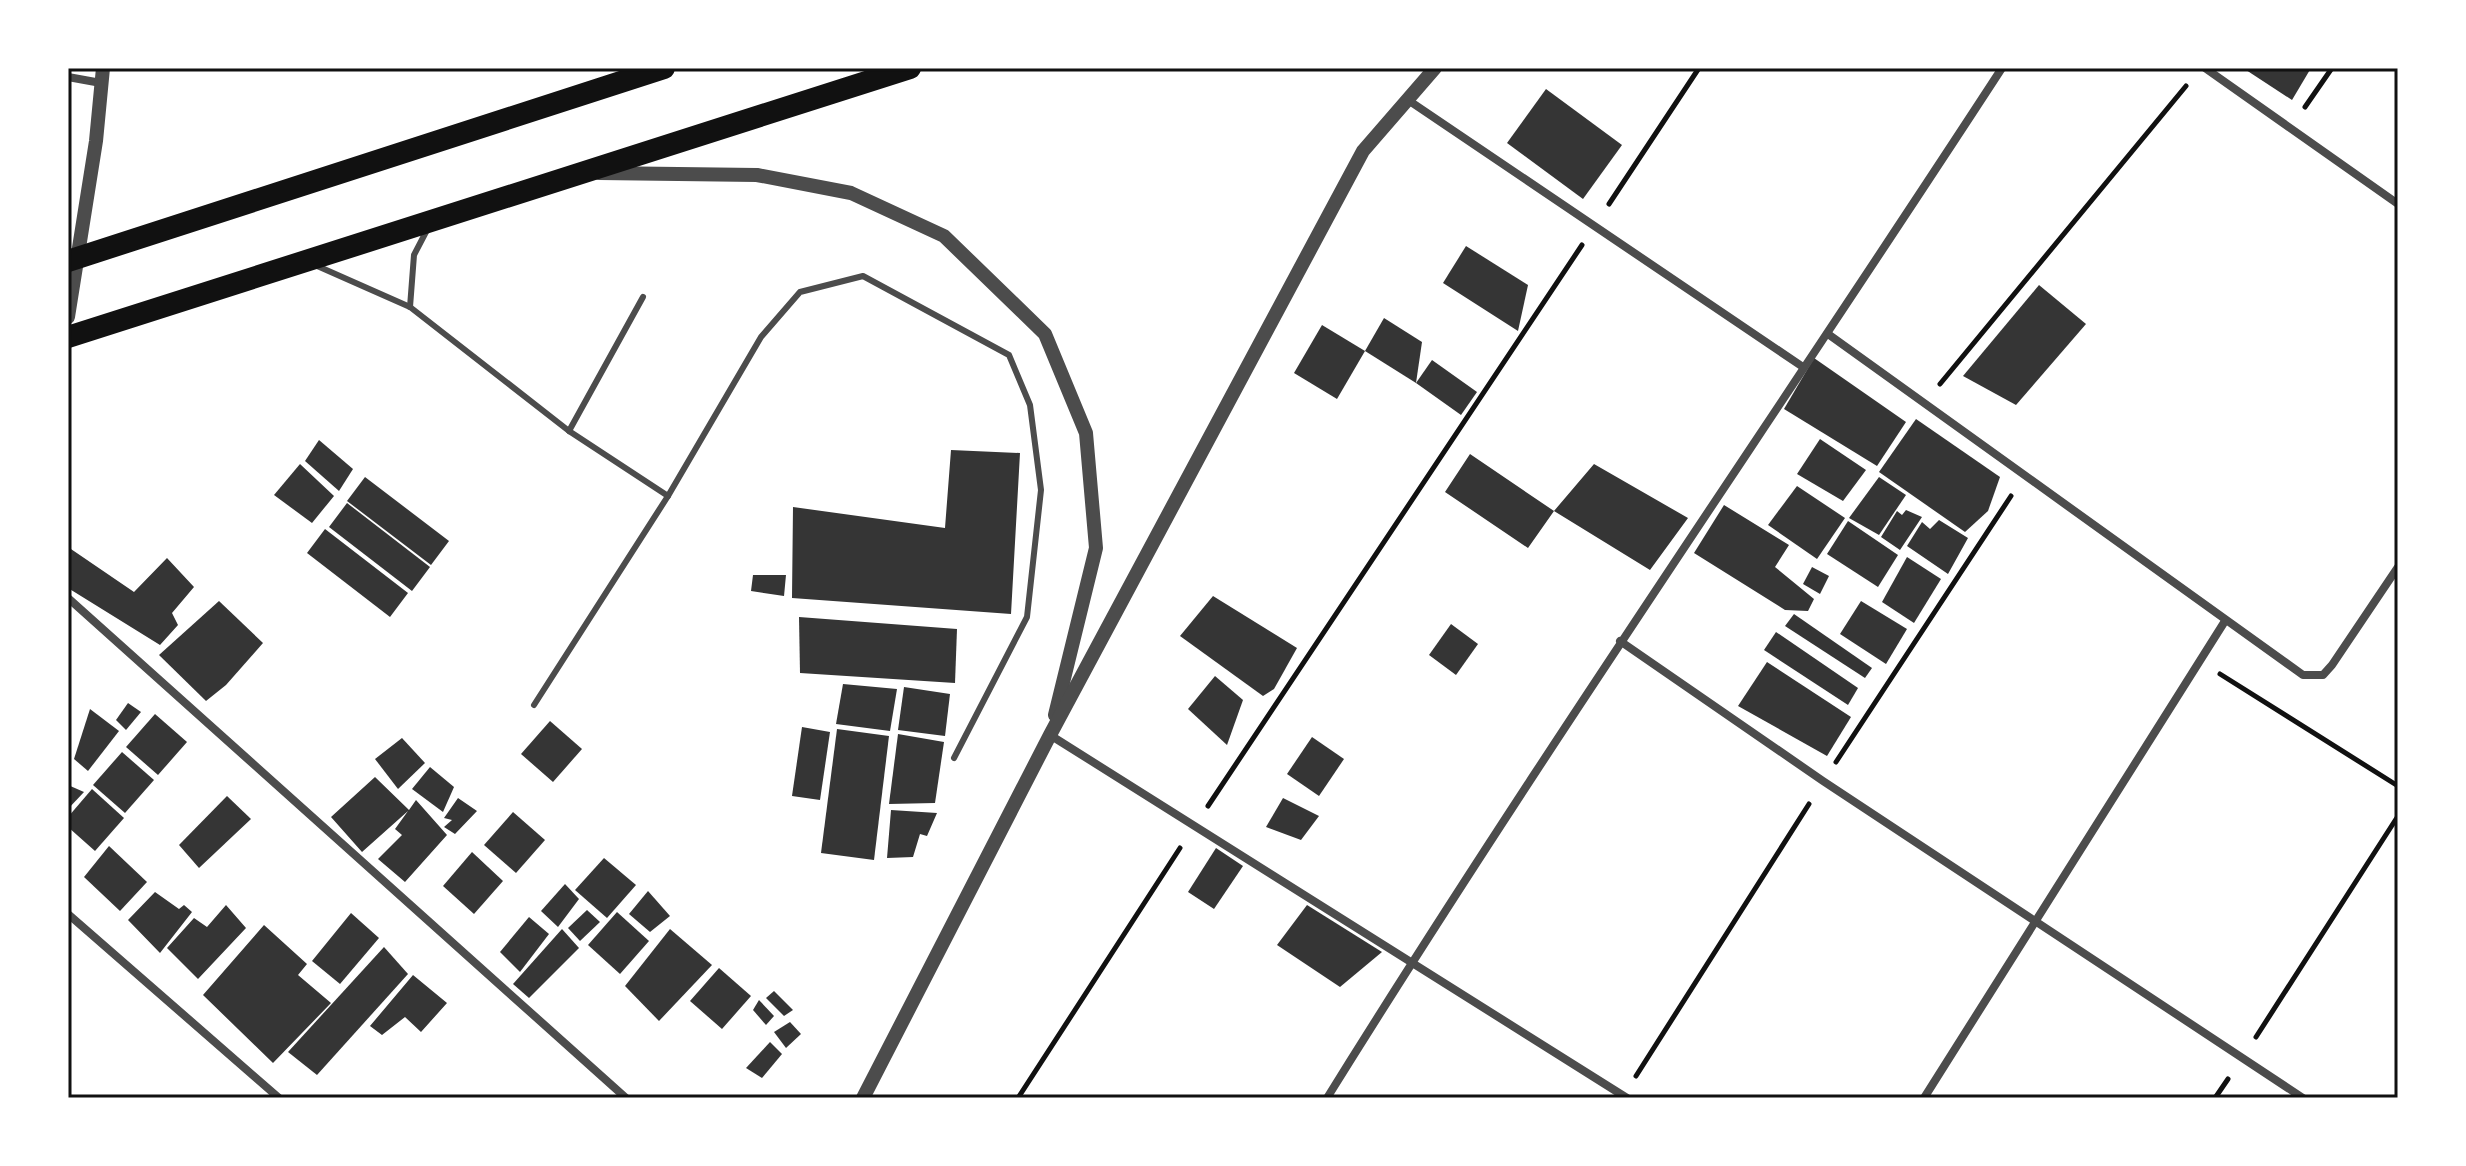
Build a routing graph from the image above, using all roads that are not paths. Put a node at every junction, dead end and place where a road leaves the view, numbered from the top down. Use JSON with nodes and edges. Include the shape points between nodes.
{"nodes":[{"id":1,"x":664,"y":68,"type":"edge"},
{"id":2,"x":910,"y":68,"type":"edge"},
{"id":3,"x":1435,"y":68,"type":"edge"},
{"id":4,"x":2002,"y":68,"type":"edge"},
{"id":5,"x":2205,"y":68,"type":"edge"},
{"id":6,"x":102,"y":75,"type":"edge"},
{"id":7,"x":68,"y":77,"type":"edge"},
{"id":8,"x":1408,"y":100,"type":"junction"},
{"id":9,"x":579,"y":172,"type":"junction"},
{"id":10,"x":2398,"y":204,"type":"edge"},
{"id":11,"x":432,"y":220,"type":"junction"},
{"id":12,"x":68,"y":261,"type":"edge"},
{"id":13,"x":305,"y":261,"type":"junction"},
{"id":14,"x":643,"y":297,"type":"dead end"},
{"id":15,"x":410,"y":307,"type":"junction"},
{"id":16,"x":68,"y":317,"type":"edge"},
{"id":17,"x":1828,"y":334,"type":"junction"},
{"id":18,"x":68,"y":337,"type":"edge"},
{"id":19,"x":1803,"y":367,"type":"junction"},
{"id":20,"x":569,"y":431,"type":"junction"},
{"id":21,"x":668,"y":496,"type":"junction"},
{"id":22,"x":2398,"y":567,"type":"edge"},
{"id":23,"x":68,"y":598,"type":"edge"},
{"id":24,"x":2225,"y":621,"type":"junction"},
{"id":25,"x":1620,"y":641,"type":"junction"},
{"id":26,"x":534,"y":705,"type":"dead end"},
{"id":27,"x":1050,"y":735,"type":"junction"},
{"id":28,"x":954,"y":758,"type":"dead end"},
{"id":29,"x":68,"y":914,"type":"edge"},
{"id":30,"x":2035,"y":920,"type":"junction"},
{"id":31,"x":1411,"y":962,"type":"junction"},
{"id":32,"x":279,"y":1098,"type":"edge"},
{"id":33,"x":626,"y":1098,"type":"edge"},
{"id":34,"x":863,"y":1098,"type":"edge"},
{"id":35,"x":1327,"y":1098,"type":"edge"},
{"id":36,"x":1627,"y":1098,"type":"edge"},
{"id":37,"x":1924,"y":1098,"type":"edge"},
{"id":38,"x":2303,"y":1098,"type":"edge"}],
"edges":[{"from":1,"to":12,"type":"highway"},
{"from":2,"to":9,"type":"highway"},
{"from":3,"to":8,"type":"street"},
{"from":4,"to":17,"type":"street"},
{"from":5,"to":10,"type":"street"},
{"from":6,"to":7,"type":"street"},
{"from":6,"to":16,"type":"street"},
{"from":8,"to":19,"type":"street"},
{"from":8,"to":27,"type":"street","via":[[1363,151]]},
{"from":9,"to":11,"type":"highway"},
{"from":9,"to":27,"type":"street","via":[[757,175],[851,193],[944,236],[1045,334],[1086,433],[1096,548]]},
{"from":11,"to":13,"type":"highway"},
{"from":11,"to":15,"type":"lane","via":[[414,255]]},
{"from":13,"to":15,"type":"lane"},
{"from":13,"to":18,"type":"highway"},
{"from":14,"to":20,"type":"lane"},
{"from":15,"to":20,"type":"lane"},
{"from":17,"to":19,"type":"street"},
{"from":17,"to":24,"type":"street"},
{"from":19,"to":25,"type":"street"},
{"from":20,"to":21,"type":"lane"},
{"from":21,"to":26,"type":"lane"},
{"from":21,"to":28,"type":"lane","via":[[761,337],[800,292],[863,276],[1009,355],[1030,405],[1041,490],[1027,617]]},
{"from":22,"to":24,"type":"street","via":[[2323,675],[2303,675]]},
{"from":23,"to":33,"type":"street"},
{"from":24,"to":30,"type":"street"},
{"from":25,"to":30,"type":"street"},
{"from":25,"to":31,"type":"street"},
{"from":27,"to":31,"type":"street"},
{"from":27,"to":34,"type":"street"},
{"from":29,"to":32,"type":"street"},
{"from":30,"to":37,"type":"street"},
{"from":30,"to":38,"type":"street"},
{"from":31,"to":35,"type":"street"},
{"from":31,"to":36,"type":"street"}]}
